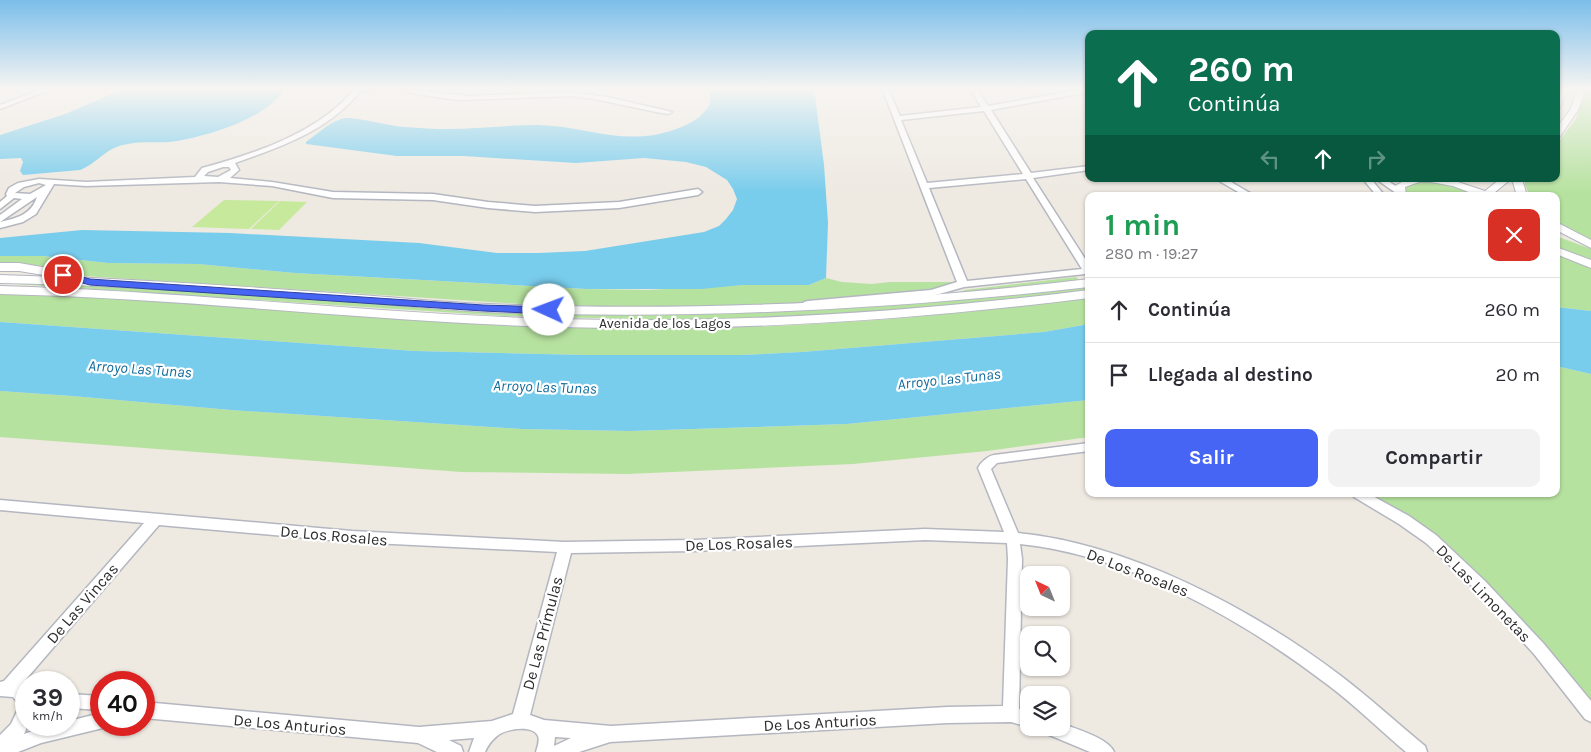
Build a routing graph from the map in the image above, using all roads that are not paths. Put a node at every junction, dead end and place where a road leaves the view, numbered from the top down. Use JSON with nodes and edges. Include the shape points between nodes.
{"nodes":[{"id":1,"x":318,"y":123,"type":"edge"},
{"id":2,"x":898,"y":123,"type":"edge"},
{"id":3,"x":995,"y":123,"type":"edge"},
{"id":4,"x":243,"y":158,"type":"junction"},
{"id":5,"x":222,"y":165,"type":"junction"},
{"id":6,"x":1085,"y":169,"type":"edge"},
{"id":7,"x":205,"y":170,"type":"junction"},
{"id":8,"x":235,"y":173,"type":"junction"},
{"id":9,"x":1029,"y":177,"type":"junction"},
{"id":10,"x":203,"y":179,"type":"junction"},
{"id":11,"x":156,"y":181,"type":"junction"},
{"id":12,"x":48,"y":182,"type":"junction"},
{"id":13,"x":1225,"y":182,"type":"edge"},
{"id":14,"x":1369,"y":182,"type":"edge"},
{"id":15,"x":1384,"y":182,"type":"edge"},
{"id":16,"x":1408,"y":182,"type":"edge"},
{"id":17,"x":1448,"y":182,"type":"edge"},
{"id":18,"x":1502,"y":182,"type":"edge"},
{"id":19,"x":86,"y":184,"type":"junction"},
{"id":20,"x":924,"y":186,"type":"junction"},
{"id":21,"x":0,"y":191,"type":"edge"},
{"id":22,"x":44,"y":191,"type":"junction"},
{"id":23,"x":698,"y":192,"type":"dead end"},
{"id":24,"x":1244,"y":192,"type":"edge"},
{"id":25,"x":1378,"y":192,"type":"edge"},
{"id":26,"x":1397,"y":192,"type":"edge"},
{"id":27,"x":1401,"y":192,"type":"edge"},
{"id":28,"x":1478,"y":192,"type":"edge"},
{"id":29,"x":1489,"y":192,"type":"edge"},
{"id":30,"x":12,"y":193,"type":"junction"},
{"id":31,"x":34,"y":195,"type":"junction"},
{"id":32,"x":0,"y":199,"type":"edge"},
{"id":33,"x":0,"y":206,"type":"edge"},
{"id":34,"x":0,"y":219,"type":"edge"},
{"id":35,"x":0,"y":226,"type":"edge"},
{"id":36,"x":1560,"y":227,"type":"edge"},
{"id":37,"x":1560,"y":235,"type":"edge"},
{"id":38,"x":1591,"y":245,"type":"edge"},
{"id":39,"x":1560,"y":251,"type":"edge"},
{"id":40,"x":1591,"y":264,"type":"edge"},
{"id":41,"x":0,"y":267,"type":"edge"},
{"id":42,"x":1085,"y":269,"type":"edge"},
{"id":43,"x":1085,"y":274,"type":"edge"},
{"id":44,"x":1085,"y":274,"type":"edge"},
{"id":45,"x":0,"y":279,"type":"edge"},
{"id":46,"x":90,"y":282,"type":"junction"},
{"id":47,"x":963,"y":284,"type":"junction"},
{"id":48,"x":0,"y":290,"type":"edge"},
{"id":49,"x":1085,"y":294,"type":"edge"},
{"id":50,"x":762,"y":311,"type":"junction"},
{"id":51,"x":1085,"y":448,"type":"edge"},
{"id":52,"x":1364,"y":497,"type":"edge"},
{"id":53,"x":0,"y":505,"type":"edge"},
{"id":54,"x":156,"y":518,"type":"junction"},
{"id":55,"x":1013,"y":538,"type":"junction"},
{"id":56,"x":565,"y":547,"type":"junction"},
{"id":57,"x":4,"y":689,"type":"edge"},
{"id":58,"x":155,"y":713,"type":"edge"},
{"id":59,"x":1011,"y":714,"type":"junction"},
{"id":60,"x":1591,"y":714,"type":"edge"},
{"id":61,"x":1020,"y":716,"type":"edge"},
{"id":62,"x":520,"y":720,"type":"junction"},
{"id":63,"x":90,"y":724,"type":"edge"},
{"id":64,"x":544,"y":728,"type":"junction"},
{"id":65,"x":492,"y":729,"type":"junction"},
{"id":66,"x":15,"y":732,"type":"edge"},
{"id":67,"x":611,"y":734,"type":"junction"},
{"id":68,"x":1070,"y":734,"type":"edge"},
{"id":69,"x":419,"y":735,"type":"junction"},
{"id":70,"x":0,"y":746,"type":"edge"},
{"id":71,"x":0,"y":750,"type":"edge"},
{"id":72,"x":455,"y":752,"type":"edge"},
{"id":73,"x":477,"y":752,"type":"edge"},
{"id":74,"x":544,"y":752,"type":"edge"},
{"id":75,"x":559,"y":752,"type":"edge"},
{"id":76,"x":1106,"y":752,"type":"edge"},
{"id":77,"x":1419,"y":752,"type":"edge"}],
"edges":[{"from":1,"to":4,"type":"street"},
{"from":2,"to":20,"type":"street"},
{"from":3,"to":9,"type":"street"},
{"from":4,"to":5,"type":"street"},
{"from":4,"to":8,"type":"street"},
{"from":5,"to":7,"type":"street"},
{"from":5,"to":8,"type":"street"},
{"from":6,"to":9,"type":"street"},
{"from":7,"to":10,"type":"street","via":[[199,176]]},
{"from":7,"to":11,"type":"street"},
{"from":8,"to":10,"type":"street","via":[[217,179]]},
{"from":8,"to":23,"type":"street","via":[[333,195],[424,196],[535,209],[619,204]]},
{"from":9,"to":20,"type":"street"},
{"from":9,"to":42,"type":"street"},
{"from":10,"to":11,"type":"street"},
{"from":11,"to":19,"type":"street"},
{"from":12,"to":19,"type":"street"},
{"from":12,"to":22,"type":"street","via":[[50,185]]},
{"from":12,"to":30,"type":"street","via":[[33,182]]},
{"from":13,"to":24,"type":"street"},
{"from":14,"to":25,"type":"street"},
{"from":15,"to":26,"type":"street"},
{"from":16,"to":27,"type":"street"},
{"from":17,"to":28,"type":"street"},
{"from":18,"to":29,"type":"street"},
{"from":19,"to":22,"type":"street"},
{"from":20,"to":47,"type":"street"},
{"from":21,"to":30,"type":"street"},
{"from":22,"to":31,"type":"street"},
{"from":22,"to":35,"type":"street","via":[[34,212]]},
{"from":30,"to":31,"type":"street","via":[[22,197]]},
{"from":30,"to":32,"type":"street"},
{"from":30,"to":33,"type":"street"},
{"from":31,"to":34,"type":"street"},
{"from":36,"to":38,"type":"street"},
{"from":37,"to":38,"type":"street"},
{"from":39,"to":40,"type":"street"},
{"from":41,"to":46,"type":"street","via":[[50,271]]},
{"from":43,"to":47,"type":"street"},
{"from":44,"to":50,"type":"street","name":"Avenida de los Lagos","via":[[925,301]]},
{"from":45,"to":46,"type":"street","name":"Avenida de los Lagos"},
{"from":46,"to":50,"type":"street","name":"Avenida de los Lagos","via":[[483,308],[613,312]]},
{"from":47,"to":50,"type":"street","via":[[932,293]]},
{"from":48,"to":49,"type":"street","name":"Avenida de los Lagos","via":[[91,292],[482,320],[622,324],[822,320]]},
{"from":51,"to":55,"type":"street","via":[[994,459],[985,465]]},
{"from":52,"to":60,"type":"street","name":"De Las Limonetas","via":[[1431,539],[1468,573],[1539,650]]},
{"from":53,"to":54,"type":"street","name":"De Los Rosales"},
{"from":54,"to":56,"type":"street","name":"De Los Rosales","via":[[414,542]]},
{"from":54,"to":57,"type":"street","name":"De Las Vincas"},
{"from":55,"to":56,"type":"street","name":"De Los Rosales","via":[[948,534]]},
{"from":55,"to":59,"type":"street"},
{"from":55,"to":77,"type":"street","name":"De Los Rosales","via":[[1110,559],[1179,586],[1241,618],[1322,671]]},
{"from":56,"to":62,"type":"street","name":"De Las Prímulas"},
{"from":58,"to":69,"type":"street","name":"De Los Anturios"},
{"from":59,"to":61,"type":"street","name":"De Los Anturios"},
{"from":59,"to":67,"type":"street","name":"De Los Anturios"},
{"from":62,"to":64,"type":"street"},
{"from":62,"to":65,"type":"street"},
{"from":63,"to":71,"type":"street","via":[[41,735]]},
{"from":64,"to":67,"type":"street"},
{"from":64,"to":74,"type":"street","via":[[548,743]]},
{"from":65,"to":69,"type":"street"},
{"from":65,"to":73,"type":"street","via":[[482,738]]},
{"from":66,"to":70,"type":"street"},
{"from":67,"to":75,"type":"street"},
{"from":68,"to":76,"type":"street"},
{"from":69,"to":72,"type":"street"}]}
